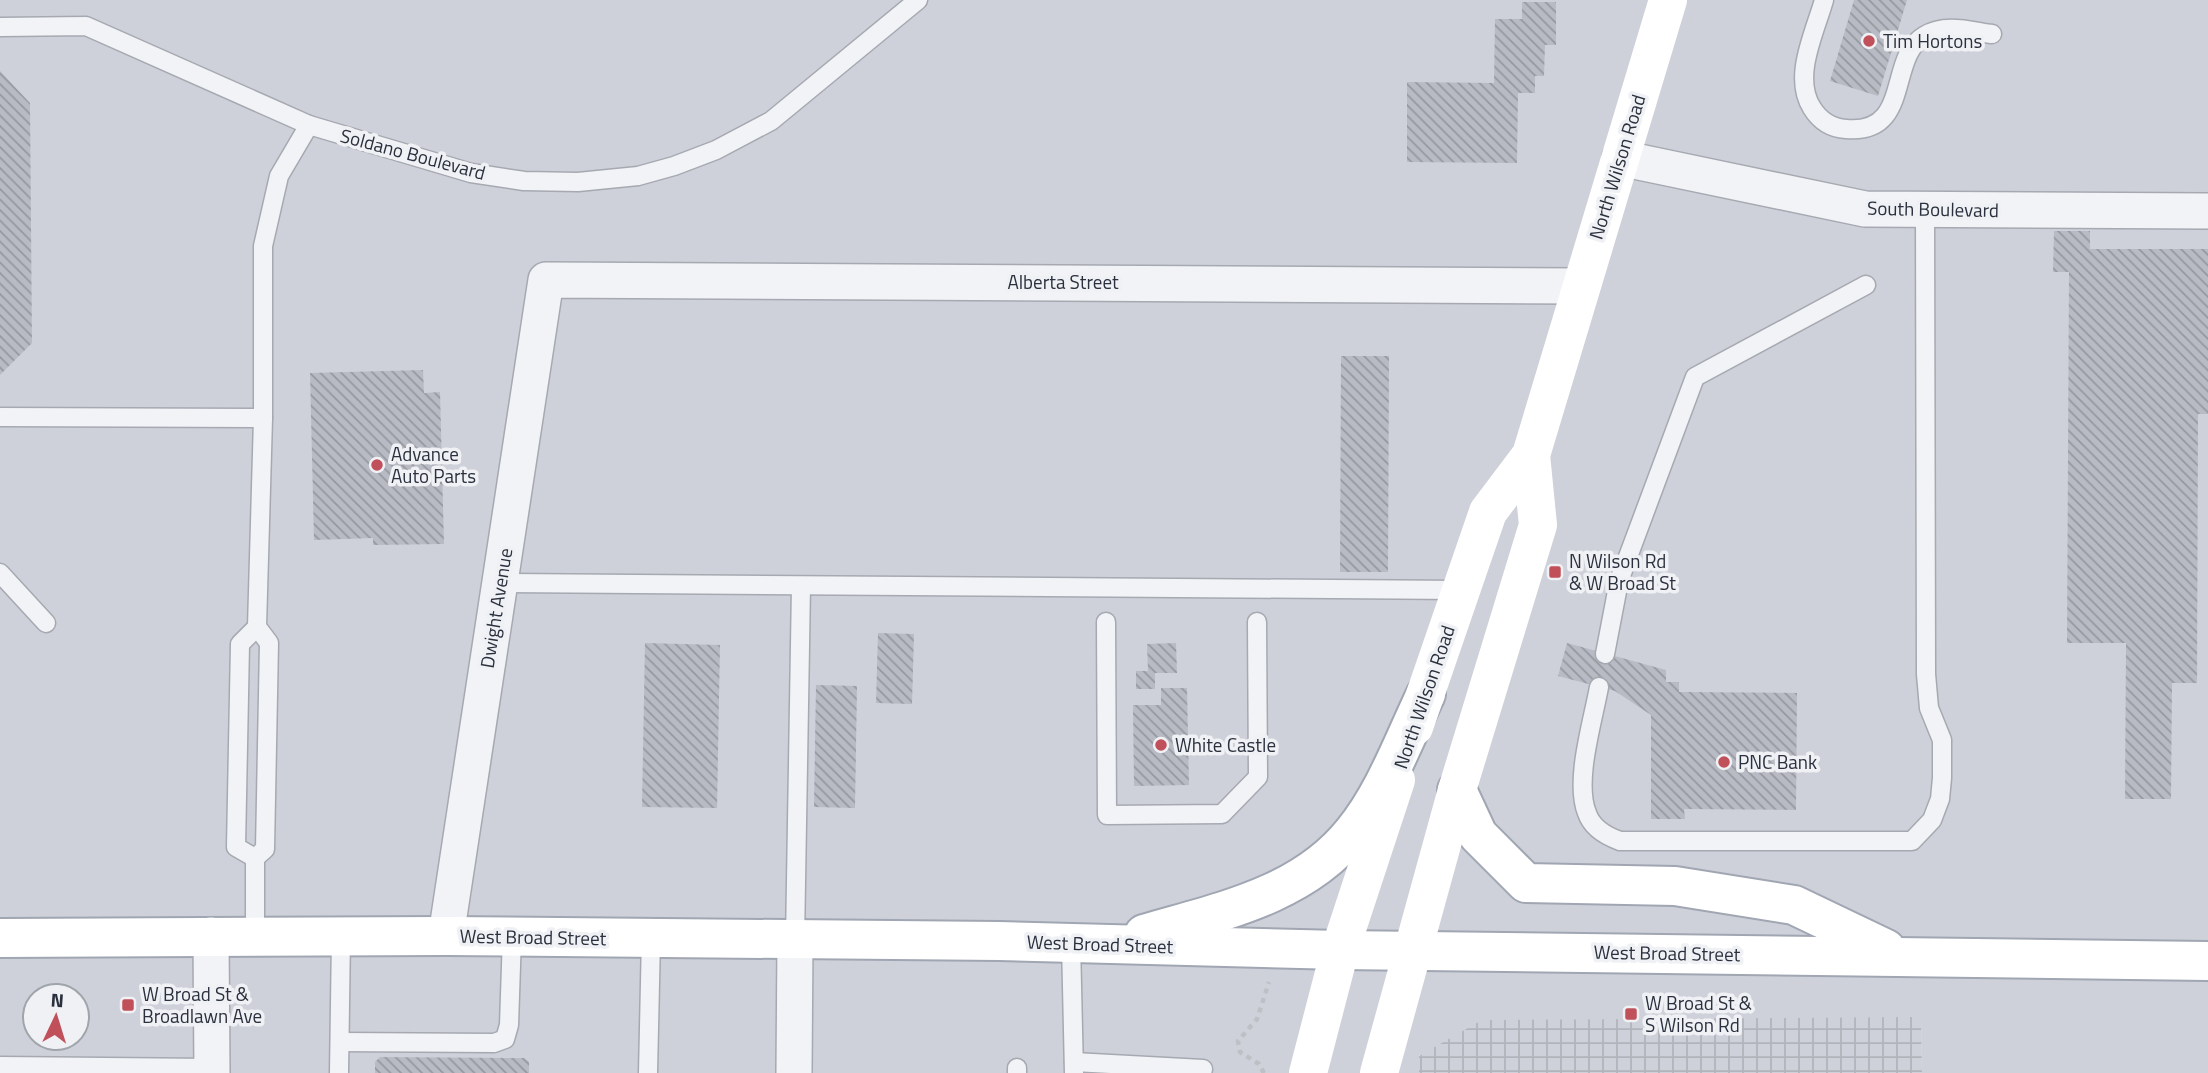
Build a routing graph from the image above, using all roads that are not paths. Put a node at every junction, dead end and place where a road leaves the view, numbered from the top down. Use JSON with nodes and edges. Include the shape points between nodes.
{"nodes":[{"id":1,"x":918,"y":0,"type":"edge"},
{"id":2,"x":1668,"y":0,"type":"edge"},
{"id":3,"x":1824,"y":0,"type":"edge"},
{"id":4,"x":0,"y":27,"type":"edge"},
{"id":5,"x":1992,"y":34,"type":"dead end"},
{"id":6,"x":309,"y":125,"type":"junction"},
{"id":7,"x":1620,"y":158,"type":"junction"},
{"id":8,"x":1925,"y":210,"type":"junction"},
{"id":9,"x":2208,"y":211,"type":"edge"},
{"id":10,"x":546,"y":280,"type":"joint"},
{"id":11,"x":1866,"y":285,"type":"dead end"},
{"id":12,"x":1581,"y":286,"type":"junction"},
{"id":13,"x":0,"y":417,"type":"edge"},
{"id":14,"x":263,"y":418,"type":"junction"},
{"id":15,"x":1531,"y":455,"type":"junction"},
{"id":16,"x":0,"y":573,"type":"edge"},
{"id":17,"x":500,"y":583,"type":"junction"},
{"id":18,"x":801,"y":586,"type":"junction"},
{"id":19,"x":1460,"y":590,"type":"junction"},
{"id":20,"x":1106,"y":622,"type":"dead end"},
{"id":21,"x":1256,"y":622,"type":"dead end"},
{"id":22,"x":46,"y":623,"type":"dead end"},
{"id":23,"x":257,"y":627,"type":"junction"},
{"id":24,"x":1605,"y":654,"type":"dead end"},
{"id":25,"x":1599,"y":687,"type":"dead end"},
{"id":26,"x":1426,"y":694,"type":"junction"},
{"id":27,"x":1457,"y":790,"type":"junction"},
{"id":28,"x":255,"y":858,"type":"junction"},
{"id":29,"x":211,"y":935,"type":"junction"},
{"id":30,"x":255,"y":936,"type":"junction"},
{"id":31,"x":341,"y":936,"type":"junction"},
{"id":32,"x":446,"y":936,"type":"junction"},
{"id":33,"x":512,"y":936,"type":"junction"},
{"id":34,"x":0,"y":937,"type":"edge"},
{"id":35,"x":651,"y":939,"type":"junction"},
{"id":36,"x":795,"y":940,"type":"junction"},
{"id":37,"x":1072,"y":943,"type":"junction"},
{"id":38,"x":1110,"y":944,"type":"junction"},
{"id":39,"x":1413,"y":949,"type":"junction"},
{"id":40,"x":1340,"y":950,"type":"junction"},
{"id":41,"x":1897,"y":955,"type":"junction"},
{"id":42,"x":2205,"y":959,"type":"edge"},
{"id":43,"x":794,"y":1031,"type":"junction"},
{"id":44,"x":340,"y":1042,"type":"junction"},
{"id":45,"x":0,"y":1066,"type":"edge"},
{"id":46,"x":1074,"y":1068,"type":"edge"},
{"id":47,"x":212,"y":1070,"type":"edge"},
{"id":48,"x":339,"y":1073,"type":"edge"},
{"id":49,"x":648,"y":1073,"type":"edge"},
{"id":50,"x":774,"y":1073,"type":"edge"},
{"id":51,"x":794,"y":1073,"type":"edge"},
{"id":52,"x":1202,"y":1073,"type":"edge"},
{"id":53,"x":1308,"y":1073,"type":"edge"},
{"id":54,"x":1379,"y":1073,"type":"edge"}],
"edges":[{"from":1,"to":6,"type":"lane","name":"Soldano Boulevard","via":[[771,121],[716,150],[638,176],[578,182],[524,181],[471,173]]},
{"from":2,"to":7,"type":"main road","name":"North Wilson Road"},
{"from":3,"to":5,"type":"lane","via":[[1804,73],[1805,97],[1817,117],[1835,128],[1859,130],[1882,119],[1895,102],[1909,50],[1924,36],[1945,28]]},
{"from":4,"to":6,"type":"lane","name":"Soldano Boulevard","via":[[86,26]]},
{"from":6,"to":14,"type":"lane","via":[[279,176],[263,246]]},
{"from":7,"to":8,"type":"street","name":"South Boulevard","via":[[1865,209]]},
{"from":7,"to":12,"type":"main road","name":"North Wilson Road"},
{"from":8,"to":9,"type":"street","name":"South Boulevard"},
{"from":8,"to":25,"type":"lane","via":[[1926,674],[1929,708],[1942,740],[1940,799],[1932,820],[1913,841],[1620,841],[1595,826],[1582,793]]},
{"from":10,"to":12,"type":"street","name":"Alberta Street"},
{"from":10,"to":17,"type":"street","name":"Dwight Avenue"},
{"from":11,"to":24,"type":"lane","via":[[1695,377],[1619,581]]},
{"from":12,"to":15,"type":"main road","name":"North Wilson Road"},
{"from":13,"to":14,"type":"lane"},
{"from":14,"to":23,"type":"lane"},
{"from":15,"to":19,"type":"main road","name":"North Wilson Road","via":[[1489,512]]},
{"from":15,"to":27,"type":"main road","name":"North Wilson Road","via":[[1538,525]]},
{"from":16,"to":22,"type":"lane"},
{"from":17,"to":18,"type":"lane"},
{"from":17,"to":32,"type":"street","name":"Dwight Avenue"},
{"from":18,"to":19,"type":"lane"},
{"from":18,"to":36,"type":"lane"},
{"from":19,"to":26,"type":"main road","name":"North Wilson Road"},
{"from":20,"to":21,"type":"lane","via":[[1107,815],[1222,814],[1258,777]]},
{"from":23,"to":28,"type":"lane","via":[[269,643],[265,849]]},
{"from":23,"to":28,"type":"lane","via":[[240,644],[236,847]]},
{"from":26,"to":38,"type":"main road","via":[[1373,802],[1354,832],[1329,857],[1257,901]]},
{"from":26,"to":40,"type":"main road","name":"North Wilson Road"},
{"from":27,"to":39,"type":"main road","name":"North Wilson Road"},
{"from":27,"to":41,"type":"main road","via":[[1478,835],[1526,883],[1675,886],[1794,905]]},
{"from":28,"to":30,"type":"lane"},
{"from":29,"to":30,"type":"main road","name":"West Broad Street"},
{"from":29,"to":34,"type":"main road","name":"West Broad Street"},
{"from":29,"to":47,"type":"street"},
{"from":30,"to":31,"type":"main road","name":"West Broad Street"},
{"from":31,"to":32,"type":"main road","name":"West Broad Street"},
{"from":31,"to":44,"type":"lane"},
{"from":32,"to":33,"type":"main road","name":"West Broad Street"},
{"from":33,"to":35,"type":"main road","name":"West Broad Street"},
{"from":33,"to":44,"type":"lane","via":[[509,1024],[505,1038],[493,1050]]},
{"from":35,"to":36,"type":"main road","name":"West Broad Street"},
{"from":35,"to":49,"type":"lane"},
{"from":36,"to":37,"type":"main road","name":"West Broad Street"},
{"from":36,"to":43,"type":"street"},
{"from":37,"to":38,"type":"main road","name":"West Broad Street"},
{"from":37,"to":46,"type":"lane"},
{"from":38,"to":40,"type":"main road","name":"West Broad Street"},
{"from":39,"to":40,"type":"main road","name":"West Broad Street"},
{"from":39,"to":41,"type":"main road","name":"West Broad Street"},
{"from":39,"to":54,"type":"main road","name":"North Wilson Road"},
{"from":40,"to":53,"type":"main road","name":"North Wilson Road"},
{"from":41,"to":42,"type":"main road","name":"West Broad Street"},
{"from":43,"to":50,"type":"lane"},
{"from":43,"to":51,"type":"street"},
{"from":44,"to":48,"type":"lane"},
{"from":45,"to":47,"type":"lane"},
{"from":46,"to":52,"type":"lane","via":[[1203,1069]]}]}
